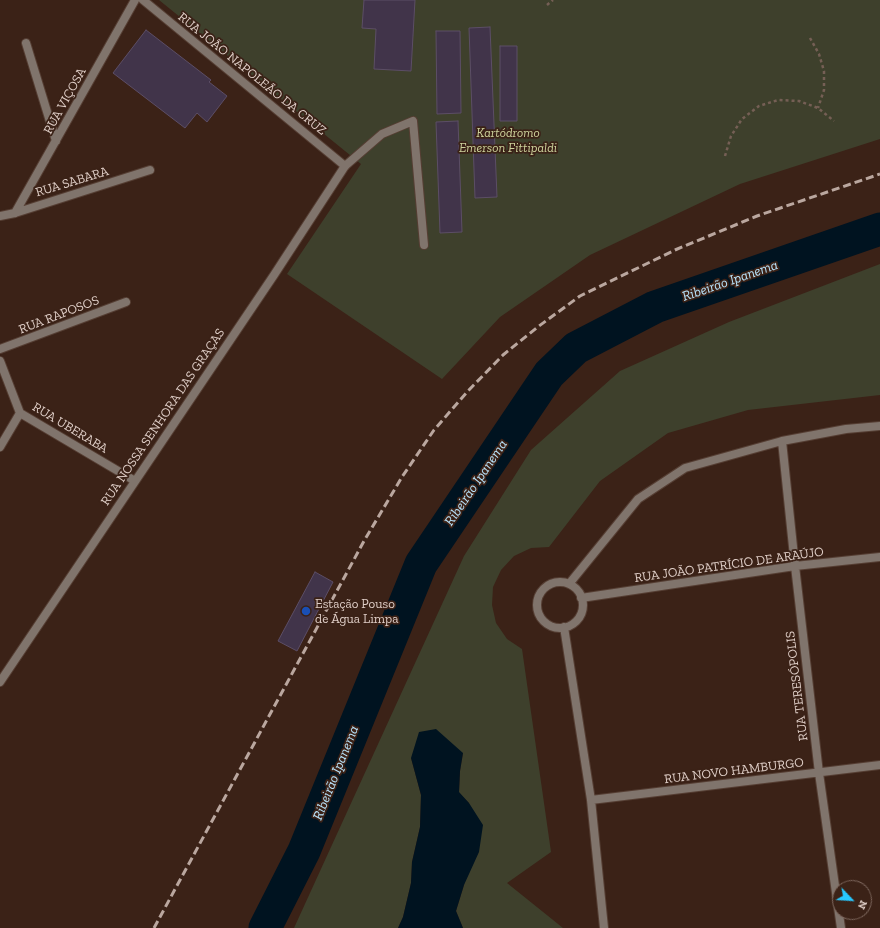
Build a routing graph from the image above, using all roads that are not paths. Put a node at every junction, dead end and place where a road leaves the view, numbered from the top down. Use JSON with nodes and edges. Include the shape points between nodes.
{"nodes":[{"id":1,"x":135,"y":0,"type":"edge"},
{"id":2,"x":143,"y":0,"type":"edge"},
{"id":3,"x":26,"y":43,"type":"dead end"},
{"id":4,"x":56,"y":141,"type":"junction"},
{"id":5,"x":345,"y":166,"type":"junction"},
{"id":6,"x":150,"y":170,"type":"dead end"},
{"id":7,"x":15,"y":213,"type":"junction"},
{"id":8,"x":0,"y":216,"type":"edge"},
{"id":9,"x":424,"y":245,"type":"dead end"},
{"id":10,"x":126,"y":302,"type":"dead end"},
{"id":11,"x":0,"y":349,"type":"edge"},
{"id":12,"x":0,"y":361,"type":"edge"},
{"id":13,"x":20,"y":413,"type":"junction"},
{"id":14,"x":880,"y":426,"type":"edge"},
{"id":15,"x":782,"y":441,"type":"junction"},
{"id":16,"x":0,"y":447,"type":"edge"},
{"id":17,"x":134,"y":481,"type":"junction"},
{"id":18,"x":880,"y":556,"type":"edge"},
{"id":19,"x":795,"y":566,"type":"junction"},
{"id":20,"x":570,"y":584,"type":"junction"},
{"id":21,"x":581,"y":598,"type":"junction"},
{"id":22,"x":564,"y":627,"type":"junction"},
{"id":23,"x":0,"y":682,"type":"edge"},
{"id":24,"x":880,"y":765,"type":"edge"},
{"id":25,"x":819,"y":773,"type":"junction"},
{"id":26,"x":591,"y":800,"type":"junction"},
{"id":27,"x":604,"y":928,"type":"edge"},
{"id":28,"x":841,"y":928,"type":"edge"}],
"edges":[{"from":1,"to":4,"type":"street","name":"RUA VIÇOSA"},
{"from":2,"to":5,"type":"street","name":"RUA JOÃO NAPOLEÃO DA CRUZ"},
{"from":3,"to":4,"type":"street"},
{"from":4,"to":7,"type":"street","name":"RUA VIÇOSA"},
{"from":5,"to":9,"type":"street","name":"RUA NOSSA SENHORA DAS GRAÇAS","via":[[382,134],[414,121]]},
{"from":5,"to":17,"type":"street","name":"RUA NOSSA SENHORA DAS GRAÇAS"},
{"from":6,"to":7,"type":"street","name":"RUA SABARA"},
{"from":7,"to":8,"type":"street","name":"RUA SABARA"},
{"from":10,"to":11,"type":"street","name":"RUA RAPOSOS"},
{"from":12,"to":13,"type":"street","name":"RUA UBERABA"},
{"from":13,"to":16,"type":"street"},
{"from":13,"to":17,"type":"street","name":"RUA UBERABA"},
{"from":14,"to":15,"type":"street","via":[[846,429]]},
{"from":15,"to":19,"type":"street","name":"RUA TERESÓPOLIS"},
{"from":15,"to":20,"type":"street","via":[[685,468],[638,499]]},
{"from":17,"to":23,"type":"street","name":"RUA NOSSA SENHORA DAS GRAÇAS"},
{"from":18,"to":19,"type":"street","name":"RUA JOÃO PATRÍCIO DE ARAÚJO"},
{"from":19,"to":21,"type":"street","name":"RUA JOÃO PATRÍCIO DE ARAÚJO"},
{"from":19,"to":25,"type":"street","name":"RUA TERESÓPOLIS"},
{"from":20,"to":21,"type":"street","via":[[579,592]]},
{"from":20,"to":22,"type":"street","via":[[554,582],[547,586],[538,598],[537,605],[538,613],[548,625]]},
{"from":21,"to":22,"type":"street","via":[[581,613],[577,620]]},
{"from":22,"to":26,"type":"street"},
{"from":24,"to":25,"type":"street","name":"RUA NOVO HAMBURGO"},
{"from":25,"to":26,"type":"street","name":"RUA NOVO HAMBURGO"},
{"from":25,"to":28,"type":"street","name":"RUA TERESÓPOLIS"},
{"from":26,"to":27,"type":"street"}]}
